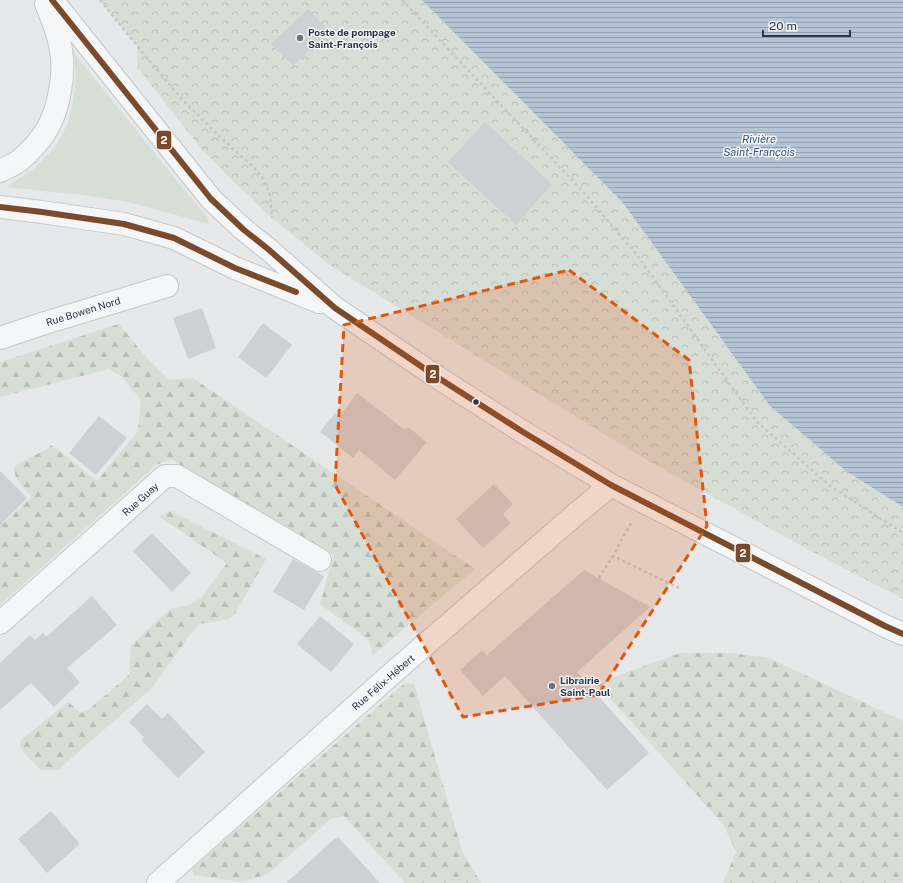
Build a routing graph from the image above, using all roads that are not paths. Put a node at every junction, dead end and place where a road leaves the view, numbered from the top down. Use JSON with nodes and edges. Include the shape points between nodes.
{"nodes":[{"id":1,"x":45,"y":0,"type":"edge"},
{"id":2,"x":52,"y":0,"type":"edge"},
{"id":3,"x":0,"y":171,"type":"edge"},
{"id":4,"x":0,"y":207,"type":"edge"},
{"id":5,"x":167,"y":286,"type":"dead end"},
{"id":6,"x":335,"y":308,"type":"junction"},
{"id":7,"x":0,"y":338,"type":"edge"},
{"id":8,"x":611,"y":485,"type":"junction"},
{"id":9,"x":320,"y":560,"type":"dead end"},
{"id":10,"x":0,"y":623,"type":"edge"},
{"id":11,"x":903,"y":634,"type":"edge"},
{"id":12,"x":158,"y":883,"type":"edge"}],
"edges":[{"from":1,"to":3,"type":"street","via":[[57,31],[62,57],[58,102],[50,125],[36,145],[18,162]]},
{"from":2,"to":6,"type":"street","via":[[211,199]]},
{"from":4,"to":6,"type":"street","via":[[124,224],[174,238],[235,268]]},
{"from":5,"to":7,"type":"street","name":"Rue Bowen Nord"},
{"from":6,"to":8,"type":"street","via":[[516,428]]},
{"from":8,"to":11,"type":"street"},
{"from":8,"to":12,"type":"street","name":"Rue Félix-Hébert","via":[[388,677]]},
{"from":9,"to":10,"type":"street","name":"Rue Guay","via":[[177,476],[165,476]]}]}
